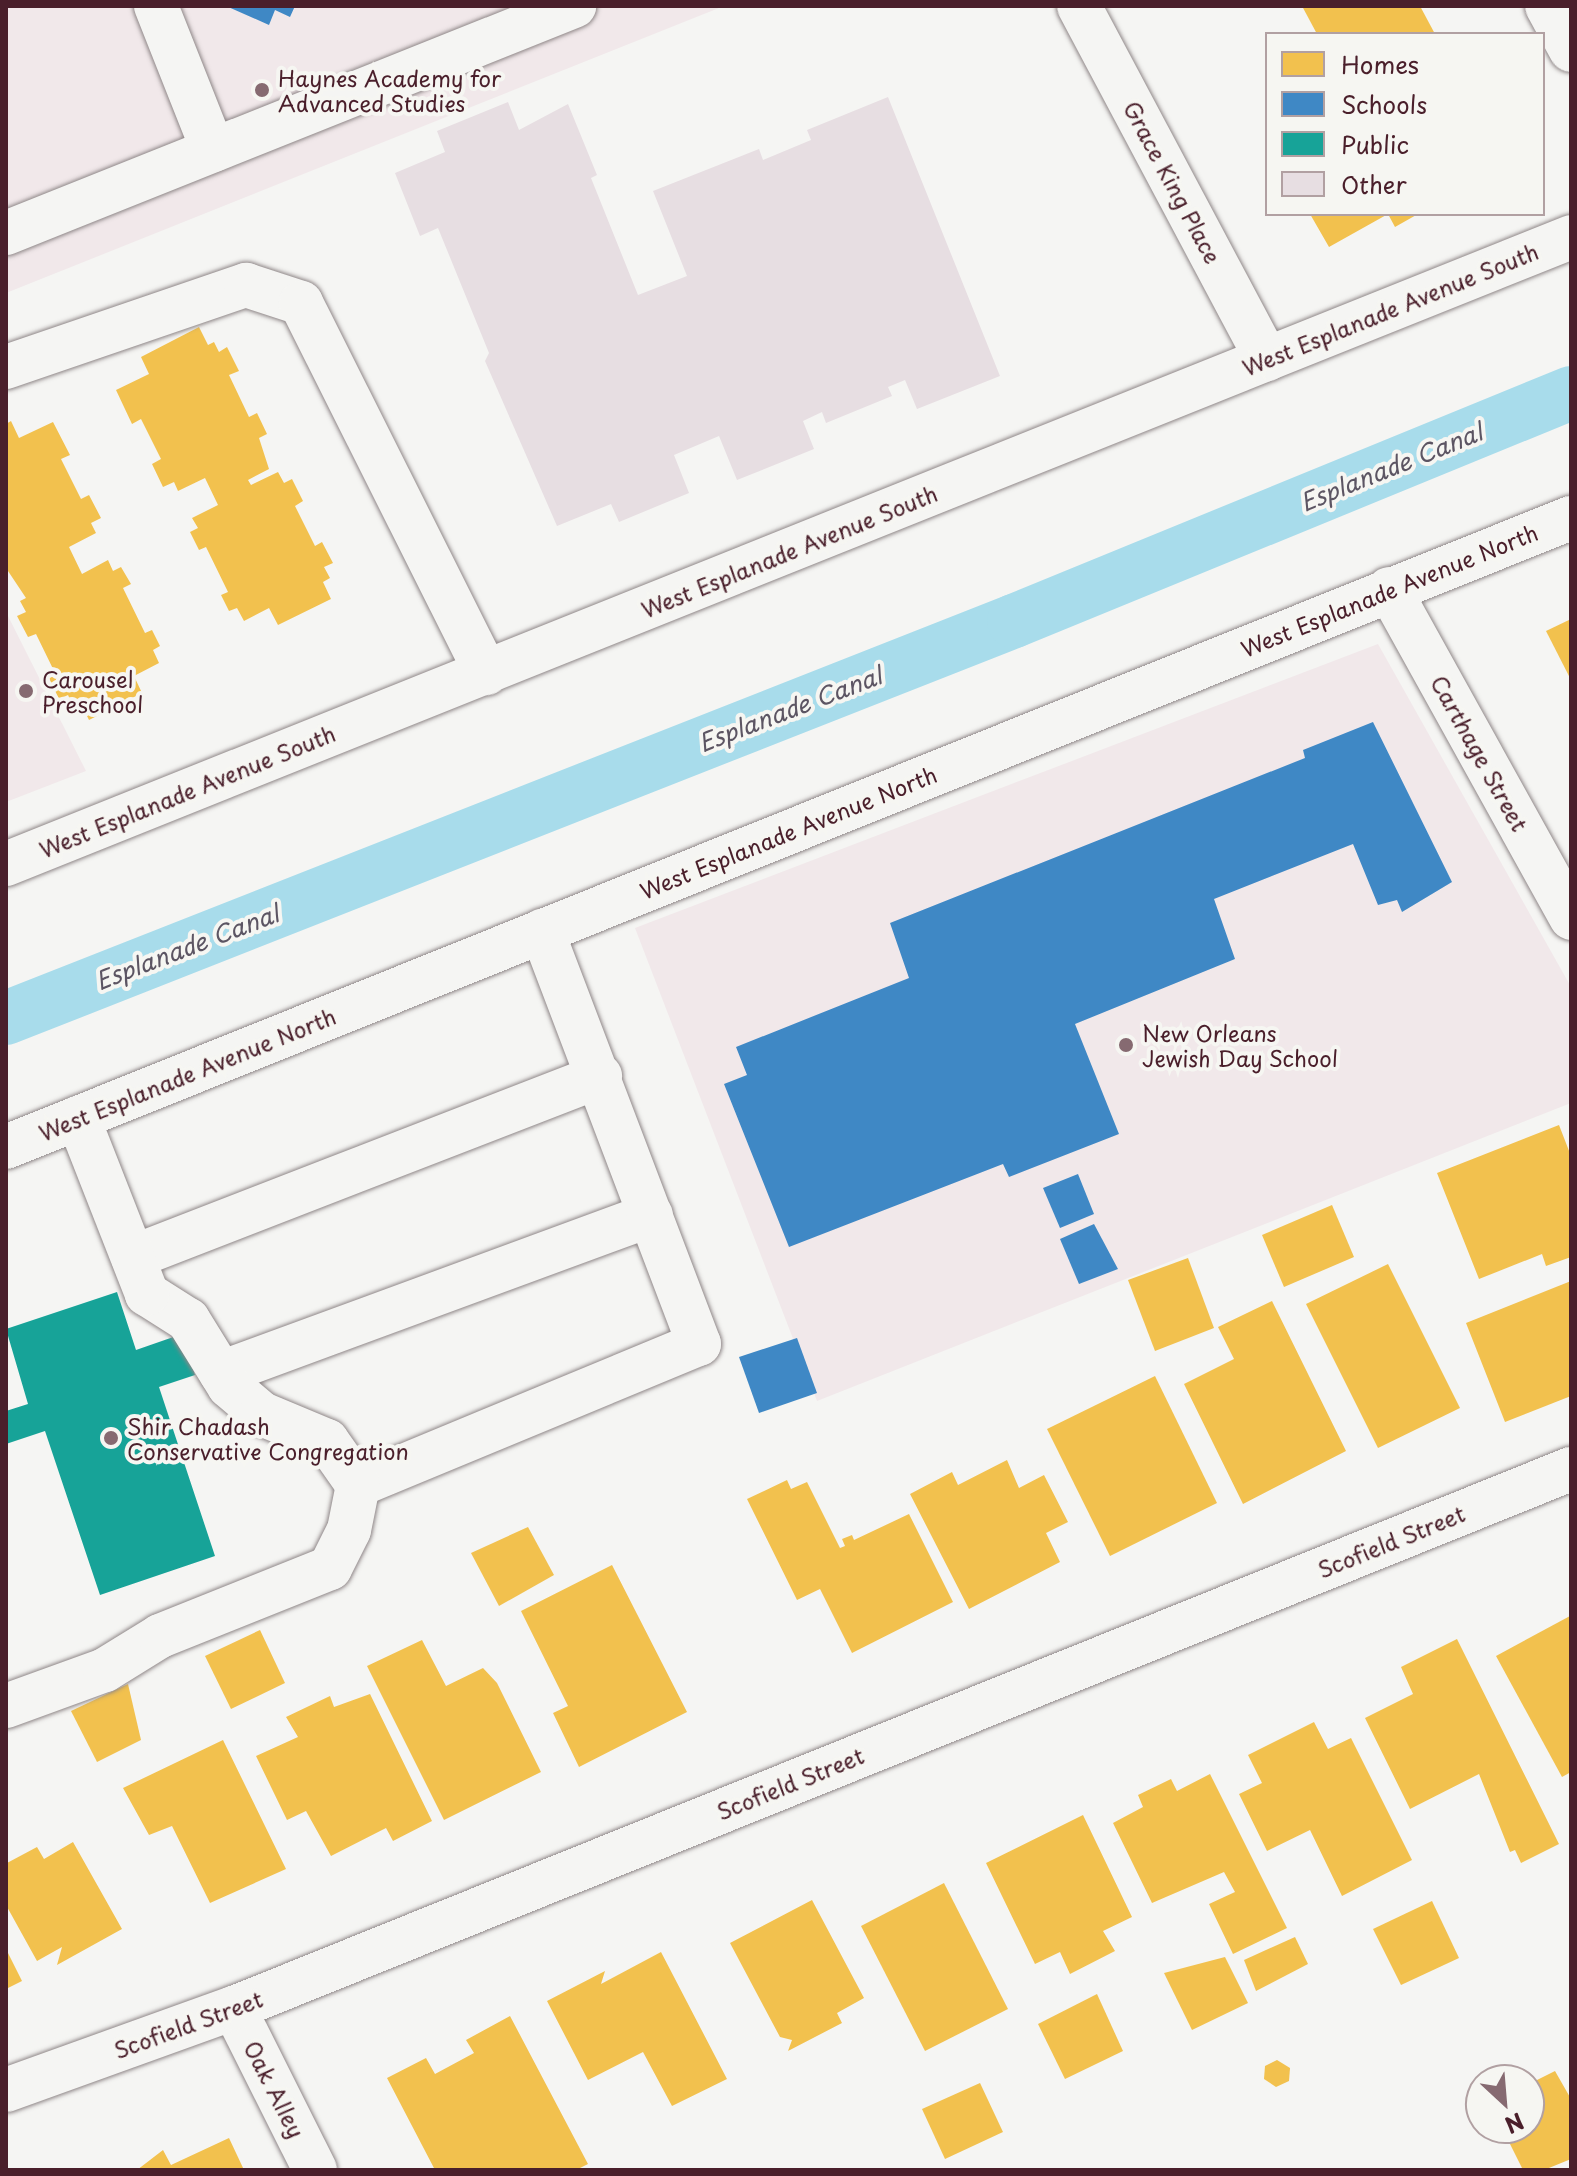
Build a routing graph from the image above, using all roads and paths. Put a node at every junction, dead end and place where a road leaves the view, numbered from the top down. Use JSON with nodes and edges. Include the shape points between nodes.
{"nodes":[{"id":1,"x":156,"y":6,"type":"edge"},
{"id":2,"x":574,"y":6,"type":"edge"},
{"id":3,"x":1079,"y":6,"type":"edge"},
{"id":4,"x":1547,"y":6,"type":"edge"},
{"id":5,"x":1571,"y":50,"type":"edge"},
{"id":6,"x":213,"y":150,"type":"junction"},
{"id":7,"x":6,"y":233,"type":"edge"},
{"id":8,"x":1571,"y":237,"type":"edge"},
{"id":9,"x":1267,"y":359,"type":"junction"},
{"id":10,"x":6,"y":367,"type":"edge"},
{"id":11,"x":1571,"y":518,"type":"edge"},
{"id":12,"x":1389,"y":589,"type":"junction"},
{"id":13,"x":486,"y":673,"type":"junction"},
{"id":14,"x":6,"y":864,"type":"edge"},
{"id":15,"x":1571,"y":918,"type":"edge"},
{"id":16,"x":542,"y":931,"type":"junction"},
{"id":17,"x":600,"y":1076,"type":"junction"},
{"id":18,"x":78,"y":1118,"type":"junction"},
{"id":19,"x":6,"y":1147,"type":"edge"},
{"id":20,"x":651,"y":1215,"type":"junction"},
{"id":21,"x":133,"y":1257,"type":"junction"},
{"id":22,"x":221,"y":1373,"type":"junction"},
{"id":23,"x":1571,"y":1469,"type":"edge"},
{"id":24,"x":358,"y":1485,"type":"junction"},
{"id":25,"x":6,"y":1706,"type":"edge"},
{"id":26,"x":234,"y":2008,"type":"junction"},
{"id":27,"x":6,"y":2090,"type":"edge"},
{"id":28,"x":315,"y":2170,"type":"edge"}],
"edges":[{"from":1,"to":6,"type":"main road"},
{"from":2,"to":6,"type":"main road"},
{"from":3,"to":9,"type":"main road","name":"Grace King Place"},
{"from":4,"to":5,"type":"main road"},
{"from":6,"to":7,"type":"main road"},
{"from":8,"to":9,"type":"main road","name":"West Esplanade Avenue South"},
{"from":9,"to":13,"type":"main road","name":"West Esplanade Avenue South"},
{"from":10,"to":13,"type":"main road","via":[[246,285],[301,303]]},
{"from":11,"to":12,"type":"main road","name":"West Esplanade Avenue North"},
{"from":12,"to":15,"type":"main road","name":"Carthage Street"},
{"from":12,"to":16,"type":"main road","name":"West Esplanade Avenue North"},
{"from":13,"to":14,"type":"main road","name":"West Esplanade Avenue South"},
{"from":16,"to":17,"type":"main road"},
{"from":16,"to":18,"type":"main road","name":"West Esplanade Avenue North"},
{"from":17,"to":20,"type":"main road"},
{"from":17,"to":21,"type":"main road"},
{"from":18,"to":19,"type":"main road","name":"West Esplanade Avenue North"},
{"from":18,"to":21,"type":"main road"},
{"from":20,"to":22,"type":"main road"},
{"from":20,"to":24,"type":"main road","via":[[699,1344]]},
{"from":21,"to":22,"type":"main road","via":[[147,1294],[188,1320]]},
{"from":22,"to":24,"type":"main road","via":[[262,1414],[327,1441]]},
{"from":23,"to":26,"type":"main road","name":"Scofield Street"},
{"from":24,"to":25,"type":"main road","via":[[349,1530],[330,1568],[160,1636],[105,1670]]},
{"from":26,"to":27,"type":"main road","name":"Scofield Street"},
{"from":26,"to":28,"type":"main road","name":"Oak Alley"}]}
